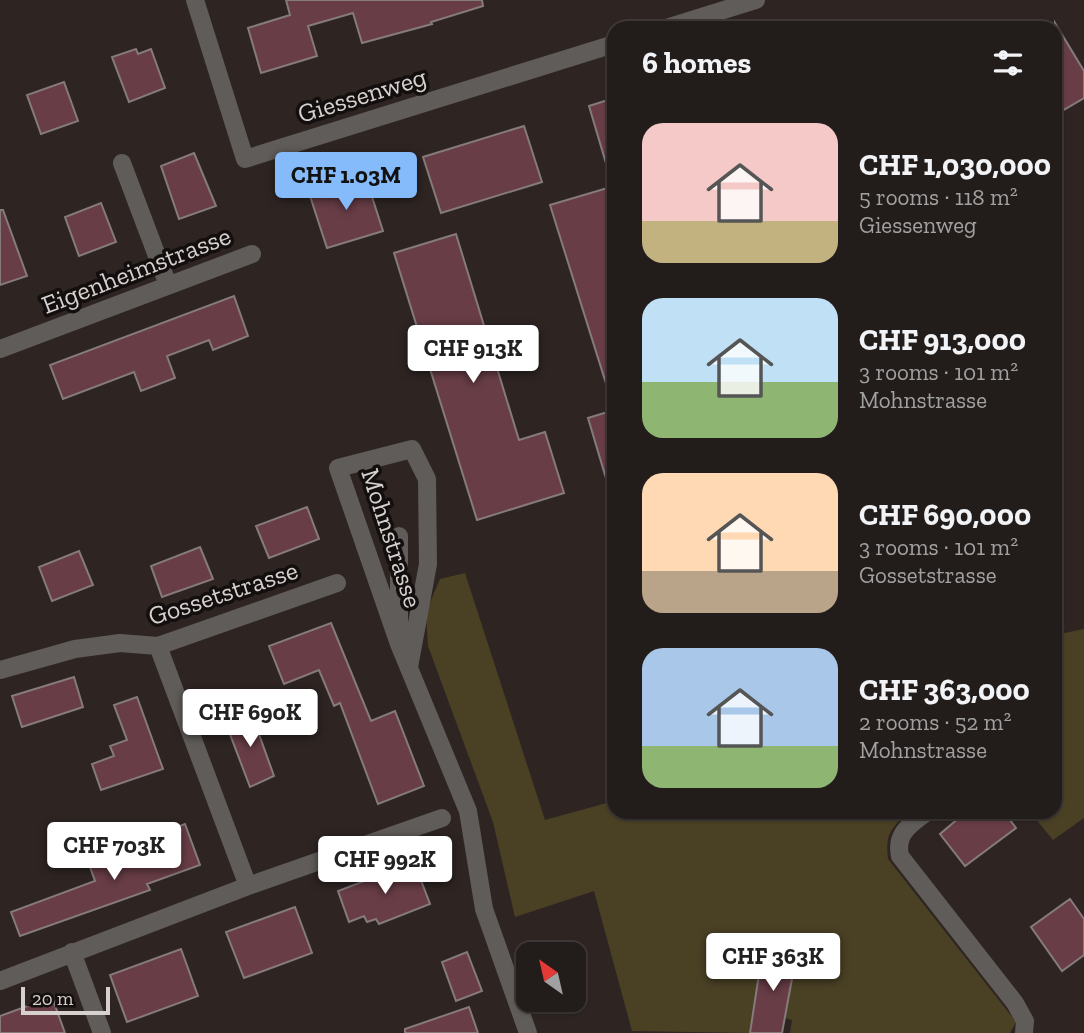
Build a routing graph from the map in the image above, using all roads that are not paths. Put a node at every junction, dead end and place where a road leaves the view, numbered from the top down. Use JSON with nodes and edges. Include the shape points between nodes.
{"nodes":[{"id":1,"x":195,"y":0,"type":"edge"},
{"id":2,"x":756,"y":0,"type":"edge"},
{"id":3,"x":688,"y":21,"type":"edge"},
{"id":4,"x":607,"y":46,"type":"edge"},
{"id":5,"x":122,"y":163,"type":"dead end"},
{"id":6,"x":252,"y":254,"type":"dead end"},
{"id":7,"x":168,"y":285,"type":"junction"},
{"id":8,"x":0,"y":349,"type":"edge"},
{"id":9,"x":399,"y":536,"type":"dead end"},
{"id":10,"x":337,"y":583,"type":"dead end"},
{"id":11,"x":399,"y":643,"type":"junction"},
{"id":12,"x":158,"y":646,"type":"junction"},
{"id":13,"x":409,"y":667,"type":"junction"},
{"id":14,"x":0,"y":670,"type":"edge"},
{"id":15,"x":442,"y":818,"type":"dead end"},
{"id":16,"x":918,"y":819,"type":"edge"},
{"id":17,"x":248,"y":886,"type":"junction"},
{"id":18,"x":72,"y":952,"type":"junction"},
{"id":19,"x":0,"y":981,"type":"edge"},
{"id":20,"x":102,"y":1033,"type":"edge"},
{"id":21,"x":528,"y":1033,"type":"edge"},
{"id":22,"x":1024,"y":1033,"type":"edge"}],
"edges":[{"from":1,"to":4,"type":"street","name":"Giessenweg","via":[[245,159]]},
{"from":2,"to":3,"type":"street"},
{"from":5,"to":7,"type":"street"},
{"from":6,"to":7,"type":"street","name":"Eigenheimstrasse"},
{"from":7,"to":8,"type":"street","name":"Eigenheimstrasse"},
{"from":9,"to":11,"type":"street"},
{"from":10,"to":12,"type":"street","name":"Gossetstrasse"},
{"from":11,"to":13,"type":"street","name":"Mohnstrasse"},
{"from":11,"to":13,"type":"street","name":"Mohnstrasse","via":[[338,468],[412,449],[427,479],[428,564]]},
{"from":12,"to":14,"type":"street","name":"Gossetstrasse","via":[[120,643],[75,649]]},
{"from":12,"to":17,"type":"street"},
{"from":13,"to":21,"type":"street","name":"Mohnstrasse","via":[[468,811],[484,909]]},
{"from":15,"to":17,"type":"street"},
{"from":16,"to":22,"type":"street","via":[[904,830],[900,856],[1015,1003],[1025,1021]]},
{"from":17,"to":18,"type":"street"},
{"from":18,"to":19,"type":"street"},
{"from":18,"to":20,"type":"street"}]}
